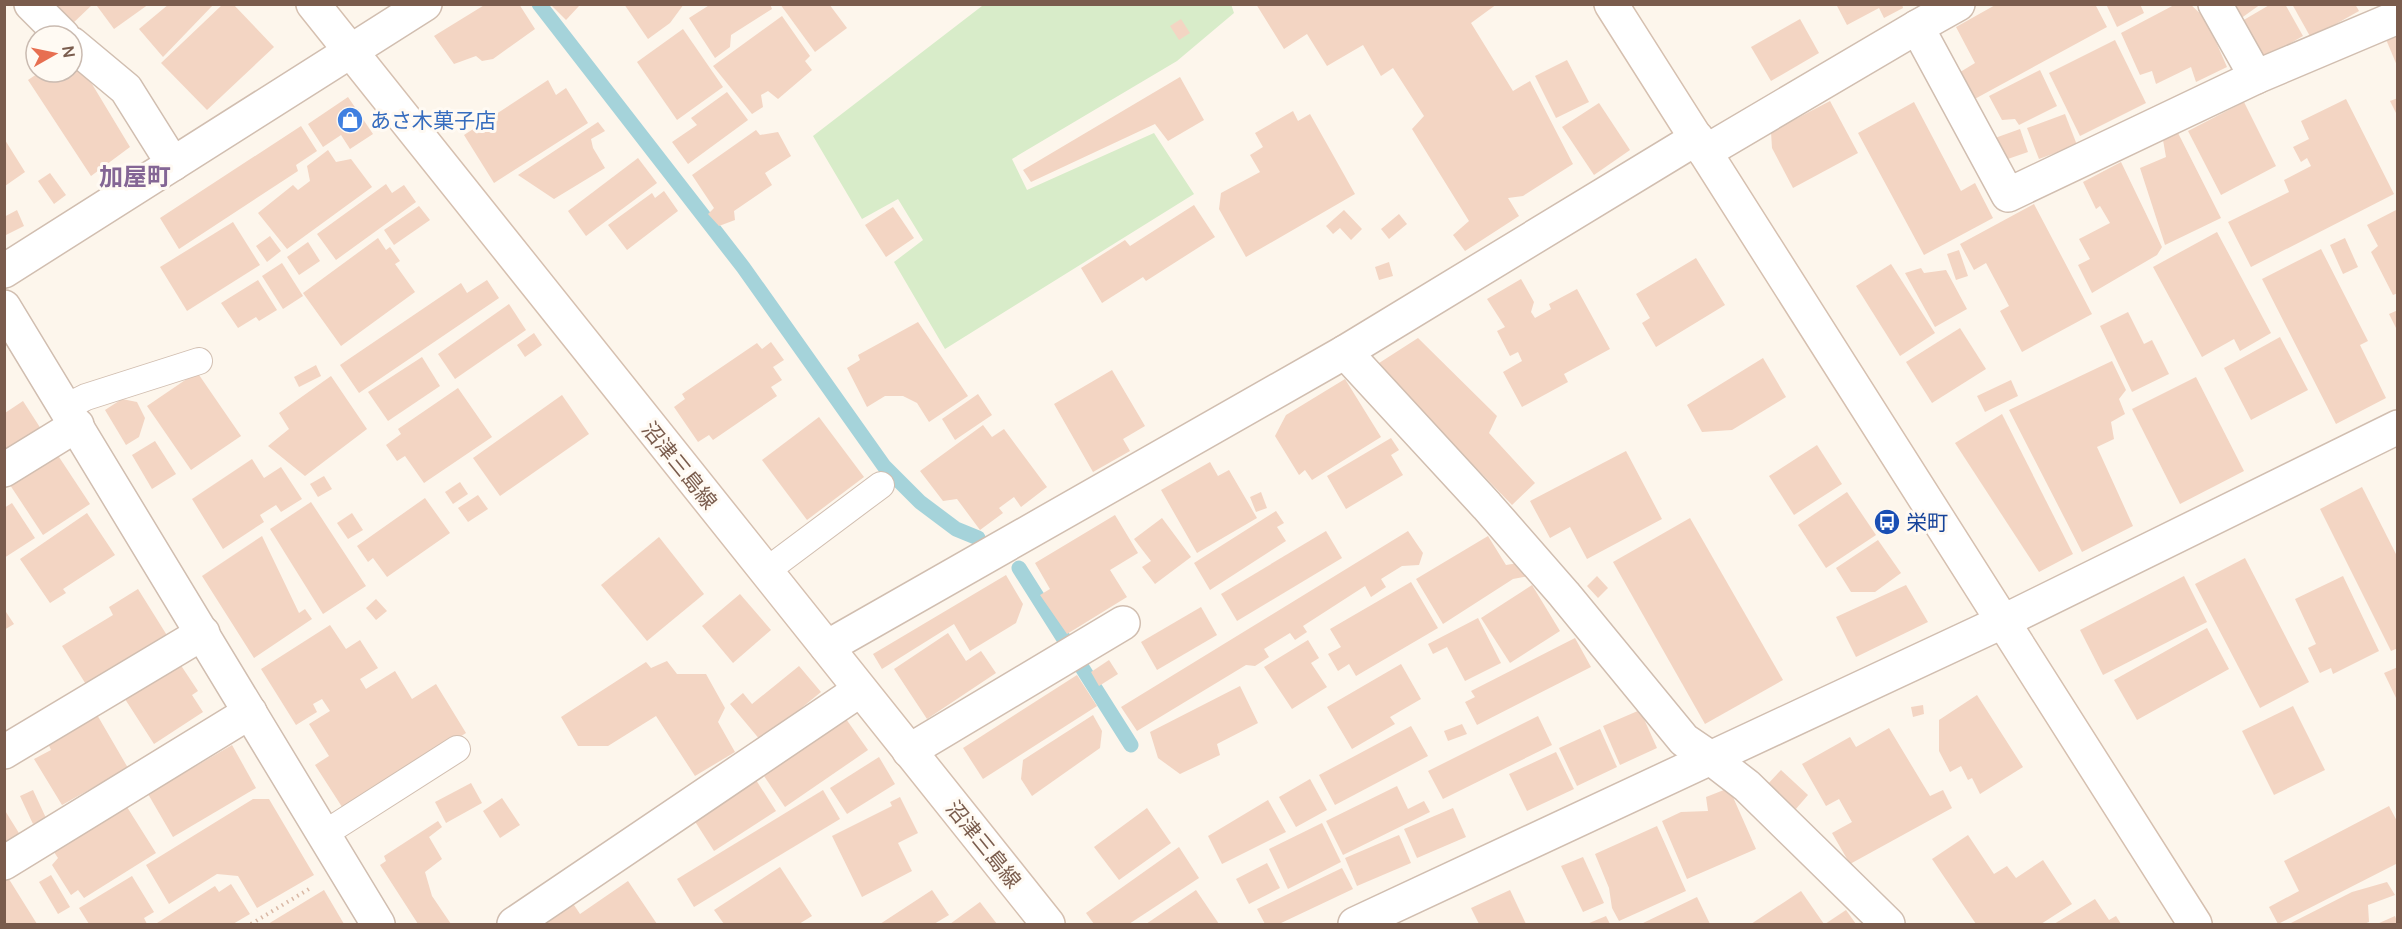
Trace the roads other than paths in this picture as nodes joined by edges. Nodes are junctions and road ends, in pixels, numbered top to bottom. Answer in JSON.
{"nodes":[{"id":1,"x":31,"y":4,"type":"edge"},
{"id":2,"x":313,"y":4,"type":"edge"},
{"id":3,"x":425,"y":4,"type":"edge"},
{"id":4,"x":1611,"y":4,"type":"edge"},
{"id":5,"x":1958,"y":4,"type":"edge"},
{"id":6,"x":2215,"y":4,"type":"edge"},
{"id":7,"x":2397,"y":17,"type":"edge"},
{"id":8,"x":51,"y":24,"type":"edge"},
{"id":9,"x":1917,"y":27,"type":"junction"},
{"id":10,"x":351,"y":52,"type":"junction"},
{"id":11,"x":84,"y":54,"type":"edge"},
{"id":12,"x":2256,"y":77,"type":"junction"},
{"id":13,"x":1701,"y":145,"type":"junction"},
{"id":14,"x":173,"y":164,"type":"junction"},
{"id":15,"x":4,"y":271,"type":"edge"},
{"id":16,"x":4,"y":307,"type":"edge"},
{"id":17,"x":1345,"y":352,"type":"junction"},
{"id":18,"x":200,"y":361,"type":"dead end"},
{"id":19,"x":71,"y":416,"type":"junction"},
{"id":20,"x":2397,"y":427,"type":"edge"},
{"id":21,"x":4,"y":470,"type":"edge"},
{"id":22,"x":881,"y":485,"type":"dead end"},
{"id":23,"x":766,"y":571,"type":"junction"},
{"id":24,"x":2004,"y":621,"type":"junction"},
{"id":25,"x":1123,"y":623,"type":"dead end"},
{"id":26,"x":203,"y":633,"type":"junction"},
{"id":27,"x":827,"y":647,"type":"junction"},
{"id":28,"x":860,"y":690,"type":"junction"},
{"id":29,"x":250,"y":712,"type":"junction"},
{"id":30,"x":457,"y":749,"type":"dead end"},
{"id":31,"x":909,"y":751,"type":"junction"},
{"id":32,"x":4,"y":752,"type":"edge"},
{"id":33,"x":1713,"y":759,"type":"junction"},
{"id":34,"x":324,"y":834,"type":"junction"},
{"id":35,"x":4,"y":863,"type":"edge"},
{"id":36,"x":378,"y":924,"type":"edge"},
{"id":37,"x":514,"y":924,"type":"edge"},
{"id":38,"x":1048,"y":924,"type":"edge"},
{"id":39,"x":1355,"y":924,"type":"edge"},
{"id":40,"x":1888,"y":924,"type":"edge"},
{"id":41,"x":2195,"y":924,"type":"edge"}],
"edges":[{"from":1,"to":8,"type":"street"},
{"from":2,"to":10,"type":"street","name":"沼津三島線"},
{"from":3,"to":10,"type":"street"},
{"from":4,"to":13,"type":"street"},
{"from":5,"to":9,"type":"street"},
{"from":6,"to":12,"type":"street"},
{"from":7,"to":12,"type":"street"},
{"from":9,"to":12,"type":"street"},
{"from":9,"to":13,"type":"street"},
{"from":10,"to":14,"type":"street"},
{"from":10,"to":23,"type":"street","name":"沼津三島線"},
{"from":11,"to":14,"type":"street"},
{"from":13,"to":17,"type":"street"},
{"from":13,"to":24,"type":"street"},
{"from":14,"to":15,"type":"street"},
{"from":16,"to":19,"type":"street"},
{"from":17,"to":27,"type":"street"},
{"from":17,"to":33,"type":"street"},
{"from":18,"to":19,"type":"lane"},
{"from":19,"to":21,"type":"street"},
{"from":19,"to":26,"type":"street"},
{"from":20,"to":24,"type":"street"},
{"from":22,"to":23,"type":"lane"},
{"from":23,"to":27,"type":"street","name":"沼津三島線"},
{"from":24,"to":33,"type":"street"},
{"from":24,"to":41,"type":"street"},
{"from":25,"to":31,"type":"street"},
{"from":26,"to":29,"type":"street"},
{"from":26,"to":32,"type":"street"},
{"from":27,"to":28,"type":"street","name":"沼津三島線"},
{"from":28,"to":31,"type":"street","name":"沼津三島線"},
{"from":28,"to":37,"type":"street"},
{"from":29,"to":34,"type":"street"},
{"from":29,"to":35,"type":"street"},
{"from":30,"to":34,"type":"lane"},
{"from":31,"to":38,"type":"street","name":"沼津三島線"},
{"from":33,"to":39,"type":"street"},
{"from":33,"to":40,"type":"street"},
{"from":34,"to":36,"type":"street"}]}
